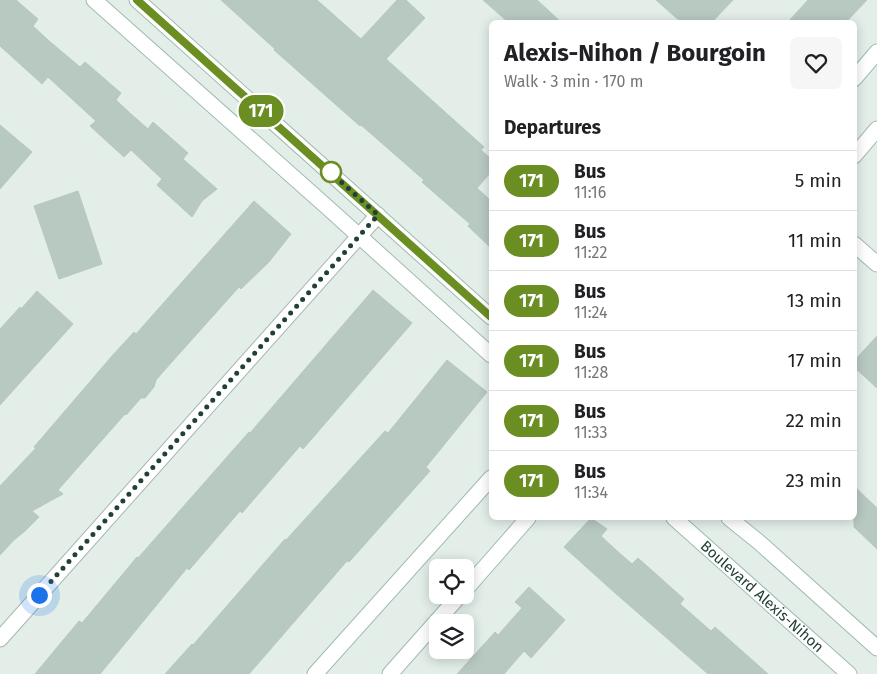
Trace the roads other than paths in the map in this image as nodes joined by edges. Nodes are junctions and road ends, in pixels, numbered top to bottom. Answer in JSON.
{"nodes":[{"id":1,"x":94,"y":0,"type":"edge"},
{"id":2,"x":137,"y":0,"type":"edge"},
{"id":3,"x":877,"y":52,"type":"edge"},
{"id":4,"x":857,"y":75,"type":"edge"},
{"id":5,"x":877,"y":129,"type":"edge"},
{"id":6,"x":857,"y":152,"type":"edge"},
{"id":7,"x":378,"y":215,"type":"junction"},
{"id":8,"x":359,"y":236,"type":"junction"},
{"id":9,"x":857,"y":247,"type":"edge"},
{"id":10,"x":877,"y":264,"type":"edge"},
{"id":11,"x":489,"y":315,"type":"edge"},
{"id":12,"x":489,"y":353,"type":"edge"},
{"id":13,"x":489,"y":480,"type":"edge"},
{"id":14,"x":526,"y":520,"type":"edge"},
{"id":15,"x":676,"y":520,"type":"edge"},
{"id":16,"x":731,"y":520,"type":"edge"},
{"id":17,"x":474,"y":580,"type":"edge"},
{"id":18,"x":452,"y":604,"type":"edge"},
{"id":19,"x":0,"y":639,"type":"edge"},
{"id":20,"x":877,"y":648,"type":"edge"},
{"id":21,"x":315,"y":674,"type":"edge"},
{"id":22,"x":390,"y":674,"type":"edge"},
{"id":23,"x":849,"y":674,"type":"edge"}],
"edges":[{"from":1,"to":8,"type":"street"},
{"from":2,"to":7,"type":"street"},
{"from":3,"to":4,"type":"street"},
{"from":5,"to":6,"type":"street"},
{"from":7,"to":8,"type":"street"},
{"from":7,"to":11,"type":"street"},
{"from":8,"to":12,"type":"street"},
{"from":8,"to":19,"type":"street"},
{"from":9,"to":10,"type":"street"},
{"from":13,"to":21,"type":"street"},
{"from":14,"to":17,"type":"street"},
{"from":15,"to":23,"type":"street","name":"Boulevard Alexis-Nihon"},
{"from":16,"to":20,"type":"street"},
{"from":18,"to":22,"type":"street"}]}
